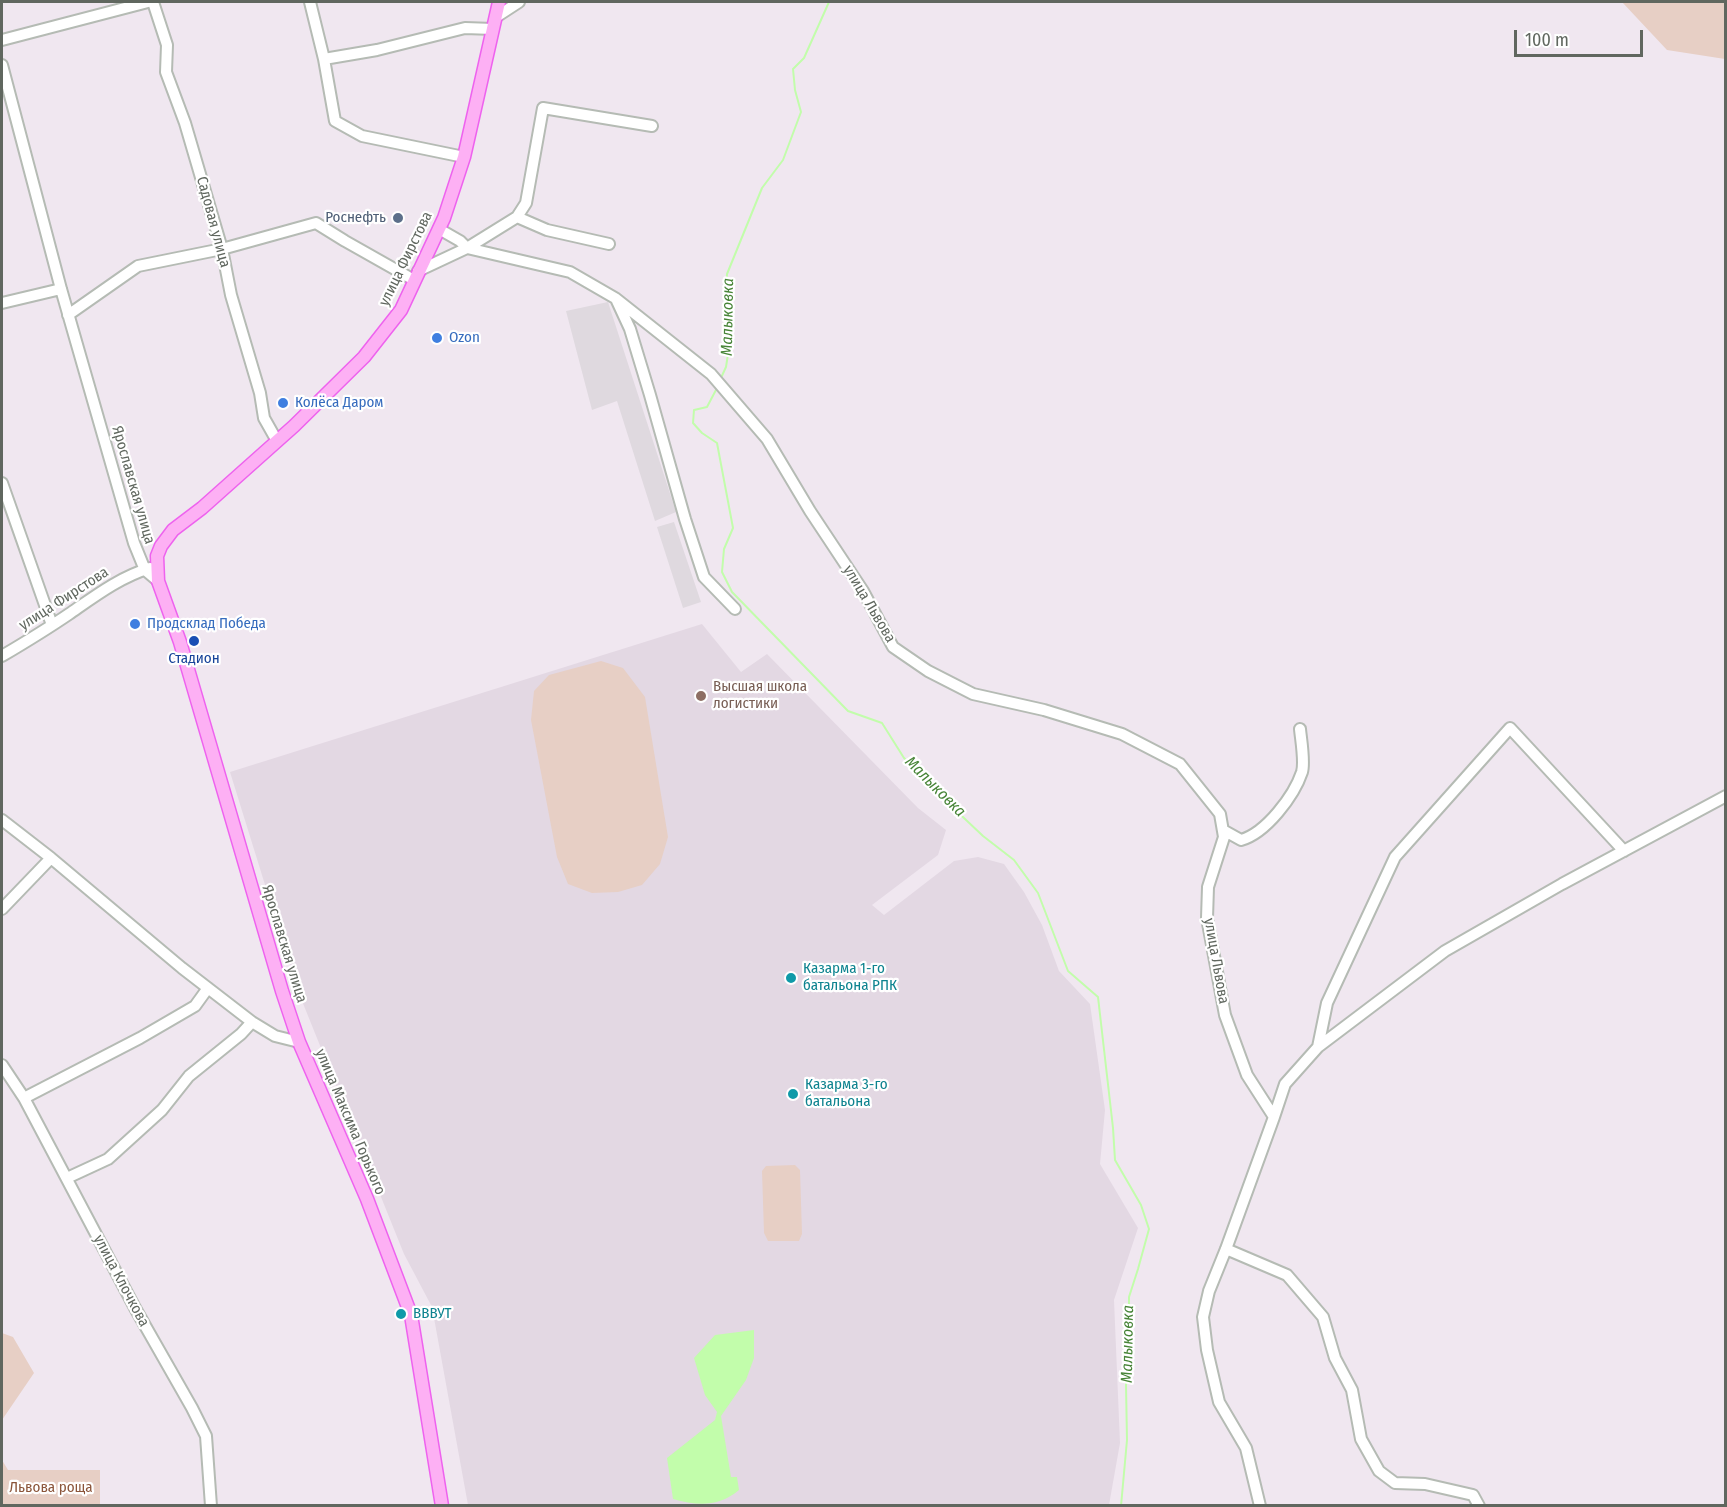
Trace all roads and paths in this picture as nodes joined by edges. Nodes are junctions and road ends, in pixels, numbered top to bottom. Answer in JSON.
{"nodes":[{"id":1,"x":148,"y":2,"type":"edge"},
{"id":2,"x":153,"y":2,"type":"edge"},
{"id":3,"x":310,"y":2,"type":"edge"},
{"id":4,"x":499,"y":2,"type":"edge"},
{"id":5,"x":519,"y":2,"type":"edge"},
{"id":6,"x":495,"y":23,"type":"junction"},
{"id":7,"x":2,"y":40,"type":"edge"},
{"id":8,"x":324,"y":59,"type":"junction"},
{"id":9,"x":2,"y":65,"type":"edge"},
{"id":10,"x":651,"y":126,"type":"dead end"},
{"id":11,"x":464,"y":157,"type":"junction"},
{"id":12,"x":517,"y":217,"type":"junction"},
{"id":13,"x":438,"y":230,"type":"junction"},
{"id":14,"x":609,"y":244,"type":"dead end"},
{"id":15,"x":467,"y":248,"type":"junction"},
{"id":16,"x":222,"y":249,"type":"junction"},
{"id":17,"x":416,"y":275,"type":"junction"},
{"id":18,"x":61,"y":289,"type":"junction"},
{"id":19,"x":615,"y":298,"type":"junction"},
{"id":20,"x":2,"y":303,"type":"edge"},
{"id":21,"x":68,"y":315,"type":"junction"},
{"id":22,"x":277,"y":441,"type":"junction"},
{"id":23,"x":2,"y":483,"type":"edge"},
{"id":24,"x":151,"y":567,"type":"junction"},
{"id":25,"x":158,"y":582,"type":"joint"},
{"id":26,"x":735,"y":609,"type":"dead end"},
{"id":27,"x":52,"y":625,"type":"junction"},
{"id":28,"x":2,"y":656,"type":"edge"},
{"id":29,"x":1300,"y":729,"type":"dead end"},
{"id":30,"x":1725,"y":796,"type":"edge"},
{"id":31,"x":2,"y":820,"type":"edge"},
{"id":32,"x":1223,"y":830,"type":"junction"},
{"id":33,"x":1624,"y":851,"type":"junction"},
{"id":34,"x":51,"y":858,"type":"junction"},
{"id":35,"x":2,"y":909,"type":"edge"},
{"id":36,"x":208,"y":988,"type":"junction"},
{"id":37,"x":252,"y":1022,"type":"junction"},
{"id":38,"x":299,"y":1042,"type":"junction"},
{"id":39,"x":1318,"y":1047,"type":"junction"},
{"id":40,"x":2,"y":1065,"type":"edge"},
{"id":41,"x":24,"y":1098,"type":"junction"},
{"id":42,"x":1274,"y":1117,"type":"junction"},
{"id":43,"x":67,"y":1178,"type":"junction"},
{"id":44,"x":1226,"y":1249,"type":"junction"},
{"id":45,"x":212,"y":1506,"type":"edge"},
{"id":46,"x":442,"y":1506,"type":"edge"},
{"id":47,"x":1260,"y":1506,"type":"edge"},
{"id":48,"x":1479,"y":1506,"type":"edge"}],
"edges":[{"from":1,"to":7,"type":"street"},
{"from":2,"to":16,"type":"street","name":"Садовая улица"},
{"from":3,"to":8,"type":"street"},
{"from":4,"to":6,"type":"main road","name":"улица Фирстова"},
{"from":5,"to":6,"type":"street"},
{"from":6,"to":8,"type":"street"},
{"from":6,"to":11,"type":"main road","name":"улица Фирстова"},
{"from":8,"to":11,"type":"street"},
{"from":9,"to":18,"type":"street","name":"Ярославская улица"},
{"from":10,"to":12,"type":"street"},
{"from":11,"to":13,"type":"main road","name":"улица Фирстова"},
{"from":12,"to":14,"type":"street"},
{"from":12,"to":15,"type":"street"},
{"from":13,"to":15,"type":"street","name":"улица Львова"},
{"from":13,"to":17,"type":"main road","name":"улица Фирстова"},
{"from":15,"to":17,"type":"street"},
{"from":15,"to":19,"type":"street","name":"улица Львова"},
{"from":16,"to":17,"type":"street"},
{"from":16,"to":21,"type":"street"},
{"from":16,"to":22,"type":"street","name":"Садовая улица"},
{"from":17,"to":22,"type":"main road","name":"улица Фирстова"},
{"from":18,"to":20,"type":"street"},
{"from":18,"to":21,"type":"street","name":"Ярославская улица"},
{"from":19,"to":26,"type":"street"},
{"from":19,"to":32,"type":"street","name":"улица Львова"},
{"from":21,"to":24,"type":"street","name":"Ярославская улица"},
{"from":22,"to":24,"type":"main road","name":"улица Фирстова"},
{"from":23,"to":27,"type":"street"},
{"from":24,"to":25,"type":"main road","name":"улица Фирстова"},
{"from":24,"to":27,"type":"street","name":"улица Фирстова"},
{"from":25,"to":38,"type":"main road","name":"Ярославская улица"},
{"from":27,"to":28,"type":"street","name":"улица Фирстова"},
{"from":29,"to":32,"type":"street"},
{"from":30,"to":33,"type":"street"},
{"from":31,"to":34,"type":"street","name":"улица Максима Горького"},
{"from":32,"to":42,"type":"street","name":"улица Львова"},
{"from":33,"to":39,"type":"street"},
{"from":33,"to":39,"type":"street"},
{"from":34,"to":35,"type":"street"},
{"from":34,"to":36,"type":"street","name":"улица Максима Горького"},
{"from":36,"to":37,"type":"street","name":"улица Максима Горького"},
{"from":36,"to":41,"type":"street"},
{"from":37,"to":38,"type":"street","name":"улица Максима Горького"},
{"from":37,"to":43,"type":"street"},
{"from":38,"to":46,"type":"main road","name":"улица Максима Горького"},
{"from":39,"to":42,"type":"street"},
{"from":40,"to":41,"type":"street","name":"улица Клочкова"},
{"from":41,"to":43,"type":"street","name":"улица Клочкова"},
{"from":42,"to":44,"type":"street"},
{"from":43,"to":45,"type":"street","name":"улица Клочкова"},
{"from":44,"to":47,"type":"street"},
{"from":44,"to":48,"type":"street"}]}
